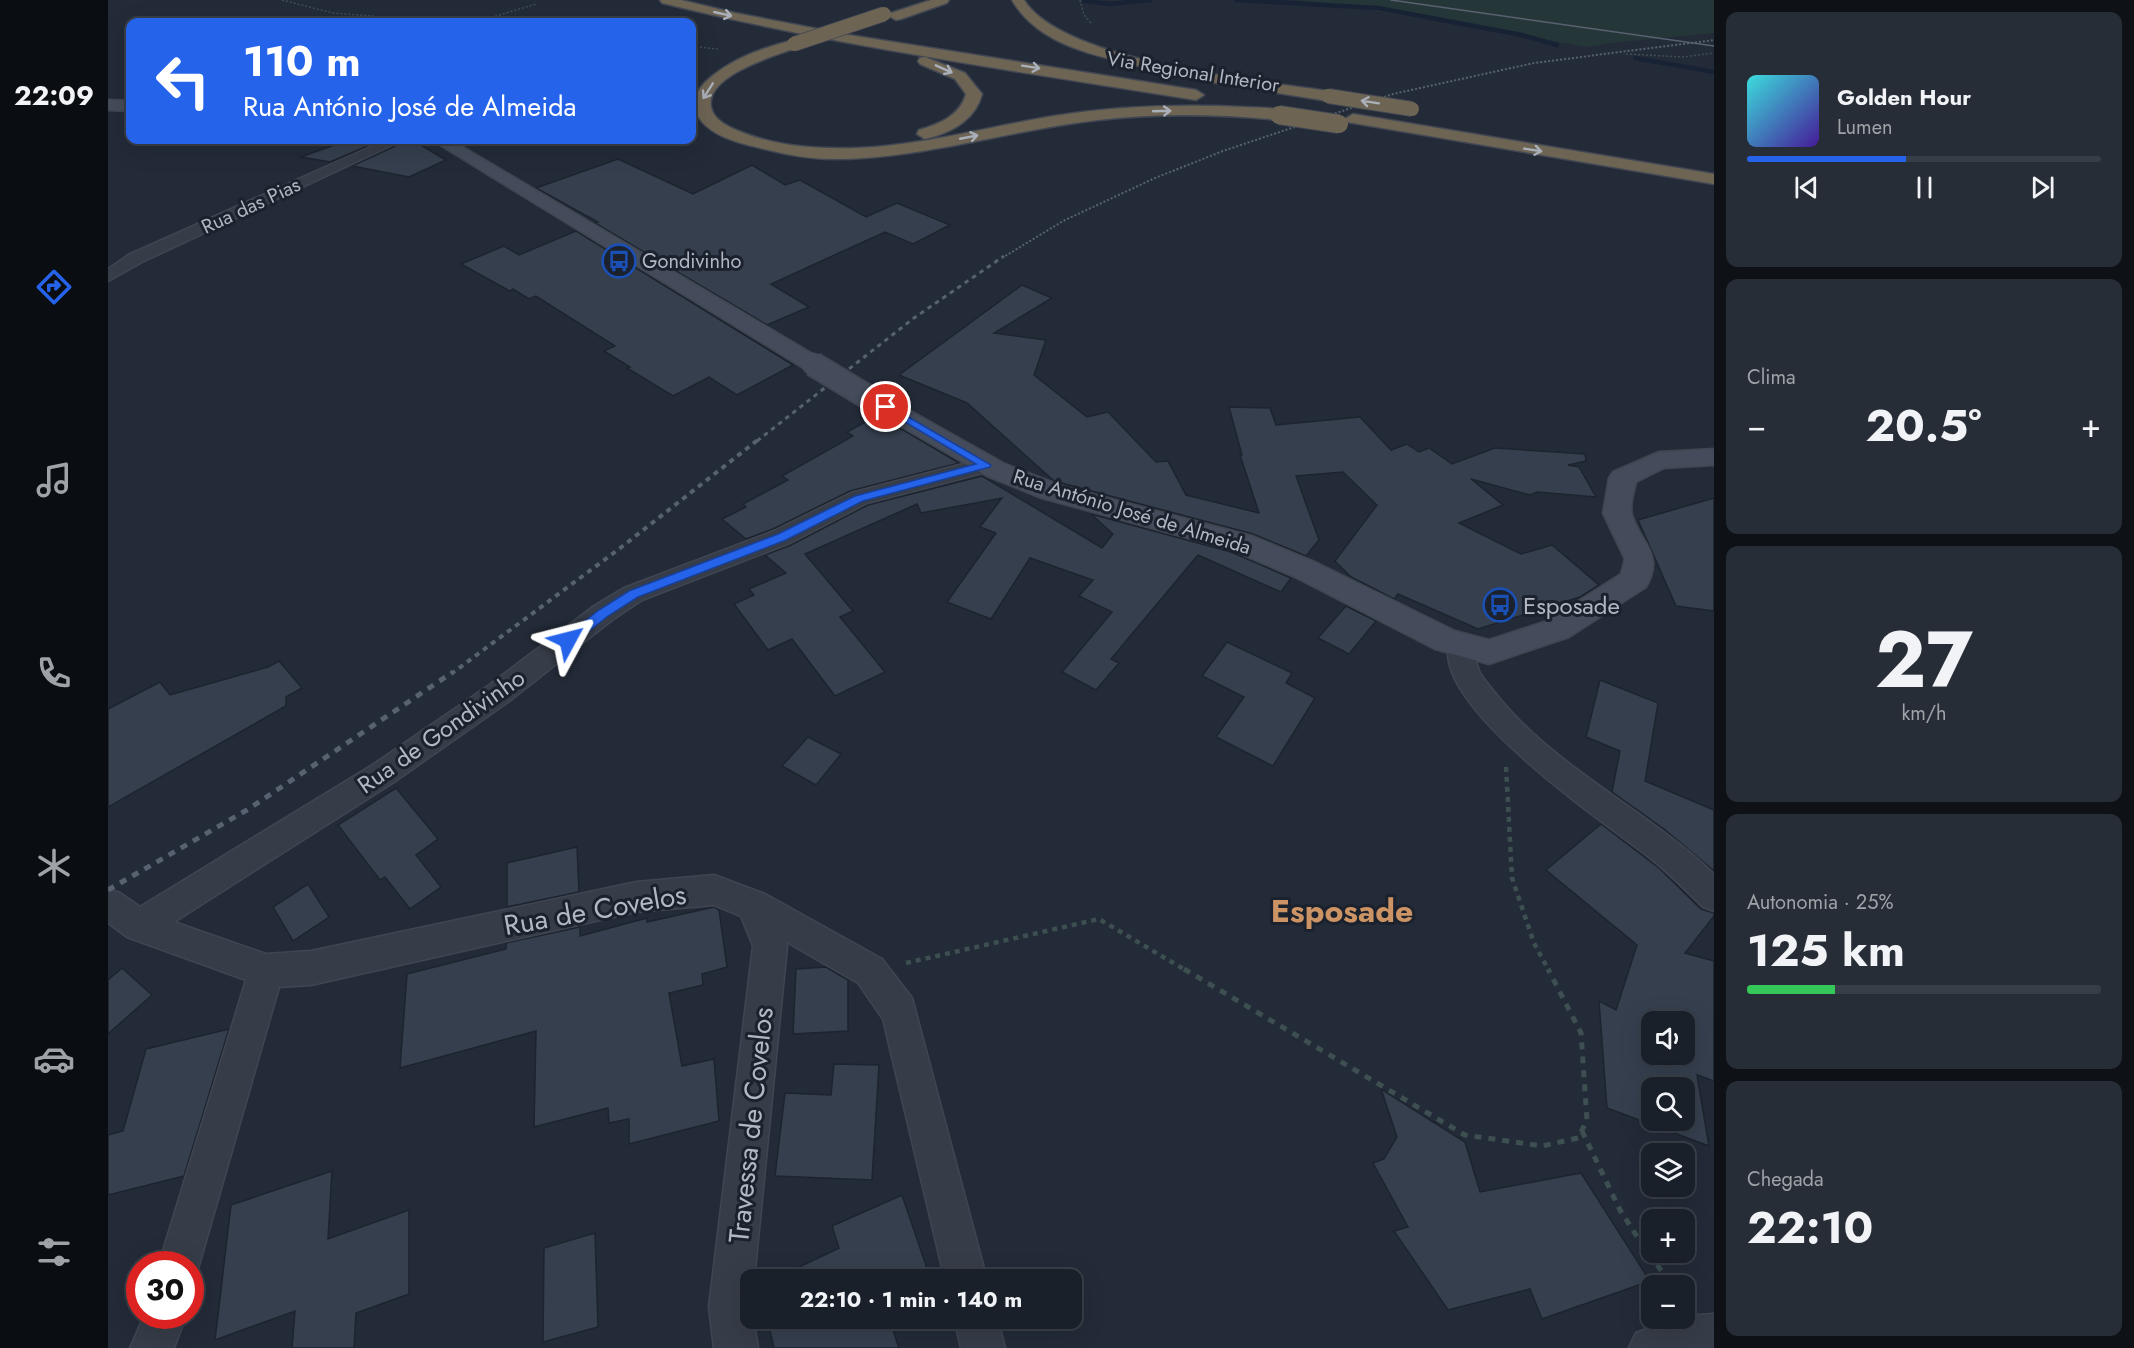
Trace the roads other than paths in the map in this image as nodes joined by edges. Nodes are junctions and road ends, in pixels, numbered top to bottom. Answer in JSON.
{"nodes":[{"id":1,"x":666,"y":0,"type":"edge"},
{"id":2,"x":925,"y":0,"type":"edge"},
{"id":3,"x":943,"y":0,"type":"edge"},
{"id":4,"x":1018,"y":0,"type":"edge"},
{"id":5,"x":890,"y":15,"type":"junction"},
{"id":6,"x":828,"y":18,"type":"dead end"},
{"id":7,"x":901,"y":31,"type":"dead end"},
{"id":8,"x":849,"y":39,"type":"junction"},
{"id":9,"x":800,"y":45,"type":"junction"},
{"id":10,"x":1073,"y":58,"type":"dead end"},
{"id":11,"x":1216,"y":79,"type":"junction"},
{"id":12,"x":722,"y":98,"type":"dead end"},
{"id":13,"x":108,"y":105,"type":"edge"},
{"id":14,"x":126,"y":106,"type":"edge"},
{"id":15,"x":1418,"y":110,"type":"dead end"},
{"id":16,"x":727,"y":116,"type":"dead end"},
{"id":17,"x":1346,"y":121,"type":"junction"},
{"id":18,"x":387,"y":144,"type":"edge"},
{"id":19,"x":447,"y":144,"type":"edge"},
{"id":20,"x":1714,"y":179,"type":"edge"},
{"id":21,"x":108,"y":276,"type":"edge"},
{"id":22,"x":1714,"y":457,"type":"edge"},
{"id":23,"x":986,"y":465,"type":"junction"},
{"id":24,"x":1461,"y":645,"type":"junction"},
{"id":25,"x":1708,"y":882,"type":"edge"},
{"id":26,"x":108,"y":904,"type":"edge"},
{"id":27,"x":753,"y":905,"type":"junction"},
{"id":28,"x":139,"y":926,"type":"junction"},
{"id":29,"x":266,"y":971,"type":"junction"},
{"id":30,"x":184,"y":1251,"type":"edge"},
{"id":31,"x":963,"y":1269,"type":"edge"},
{"id":32,"x":160,"y":1329,"type":"edge"},
{"id":33,"x":978,"y":1329,"type":"edge"},
{"id":34,"x":1714,"y":1336,"type":"edge"},
{"id":35,"x":152,"y":1348,"type":"edge"},
{"id":36,"x":736,"y":1348,"type":"edge"},
{"id":37,"x":983,"y":1348,"type":"edge"},
{"id":38,"x":1651,"y":1348,"type":"edge"}],
"edges":[{"from":1,"to":8,"type":"highway","name":"Via Regional Interior","one_way":true},
{"from":2,"to":5,"type":"highway"},
{"from":3,"to":5,"type":"highway"},
{"from":4,"to":11,"type":"highway"},
{"from":5,"to":9,"type":"highway"},
{"from":6,"to":7,"type":"highway"},
{"from":8,"to":16,"type":"highway","one_way":true},
{"from":8,"to":17,"type":"highway","name":"Via Regional Interior","one_way":true},
{"from":9,"to":12,"type":"highway"},
{"from":9,"to":17,"type":"highway","one_way":true,"bridge":true},
{"from":10,"to":11,"type":"highway","name":"Via Regional Interior"},
{"from":15,"to":11,"type":"highway","name":"Via Regional Interior","one_way":true,"bridge":true},
{"from":13,"to":14,"type":"main road"},
{"from":17,"to":20,"type":"highway","one_way":true},
{"from":18,"to":21,"type":"street","name":"Rua das Pias"},
{"from":19,"to":23,"type":"main road","name":"Rua António José de Almeida","bridge":true},
{"from":22,"to":24,"type":"main road","name":"Rua António José de Almeida"},
{"from":23,"to":24,"type":"main road","name":"Rua António José de Almeida"},
{"from":23,"to":28,"type":"street","name":"Rua de Gondivinho"},
{"from":24,"to":25,"type":"street"},
{"from":26,"to":28,"type":"street"},
{"from":27,"to":29,"type":"street","name":"Rua de Covelos"},
{"from":27,"to":31,"type":"street","name":"Rua de Covelos"},
{"from":27,"to":36,"type":"street","name":"Travessa de Covelos"},
{"from":28,"to":29,"type":"street"},
{"from":29,"to":30,"type":"street"},
{"from":32,"to":35,"type":"street"},
{"from":33,"to":37,"type":"street"},
{"from":34,"to":38,"type":"street"}]}
